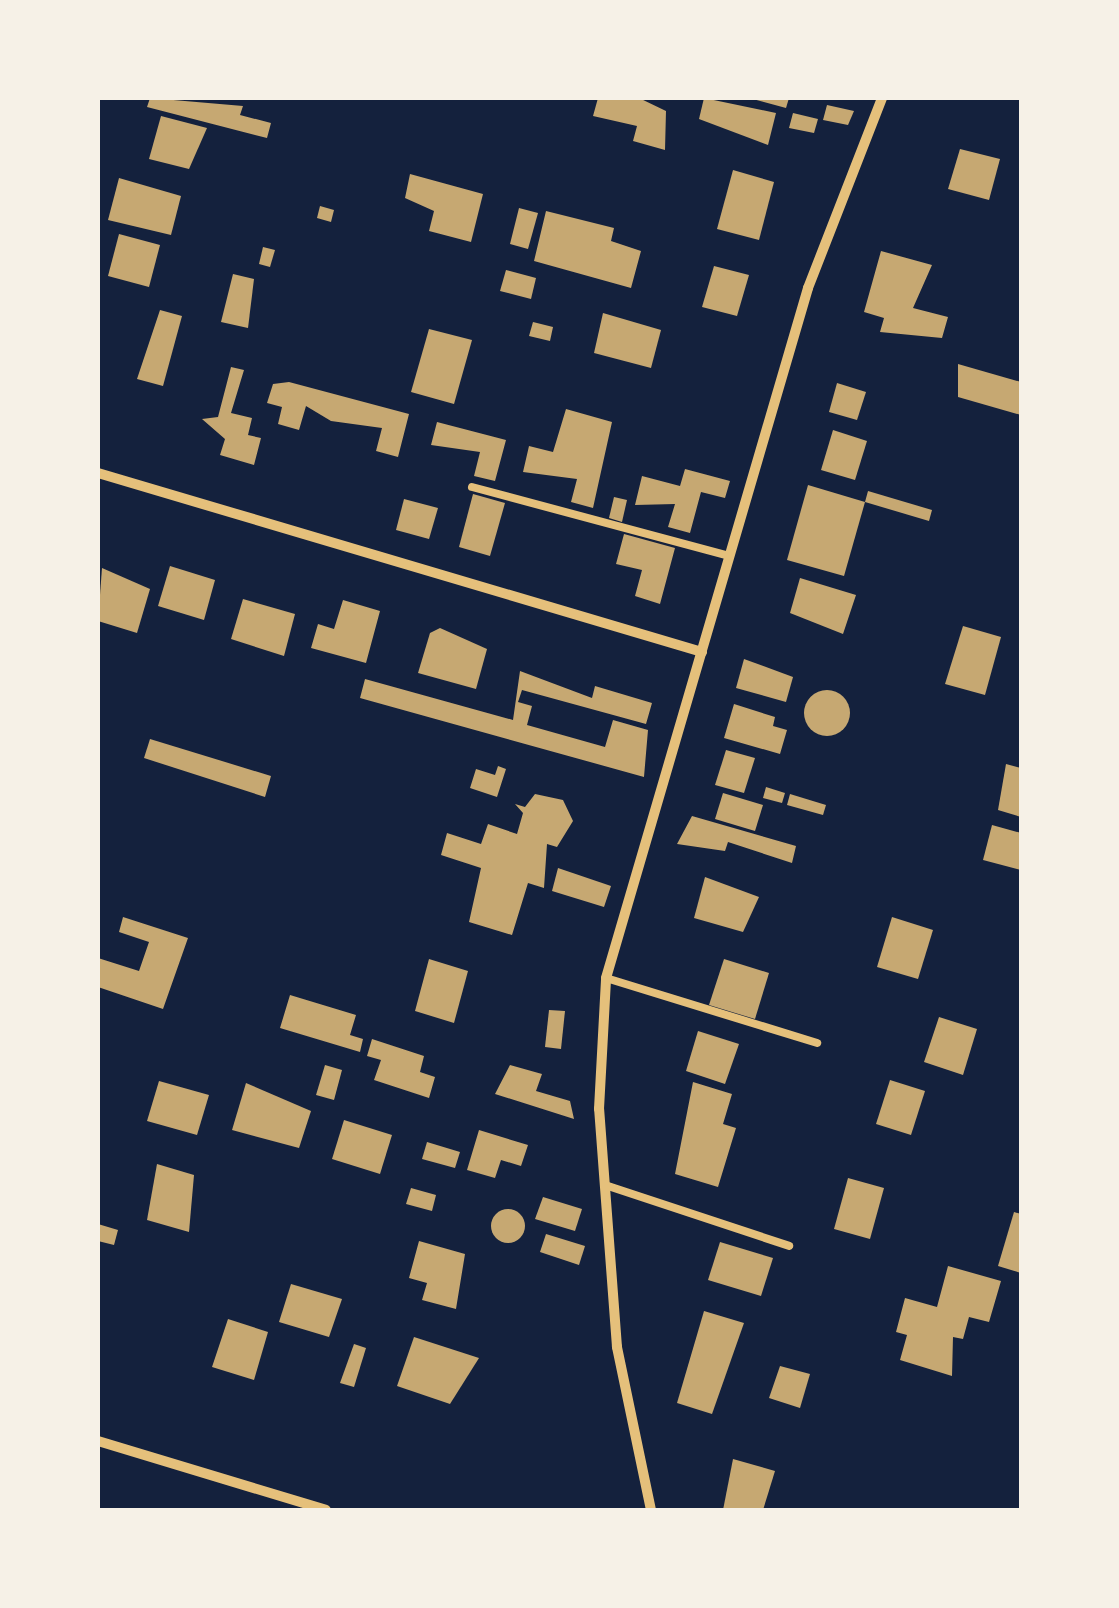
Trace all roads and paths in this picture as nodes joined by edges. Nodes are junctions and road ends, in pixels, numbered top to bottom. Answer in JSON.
{"nodes":[{"id":1,"x":882,"y":98,"type":"edge"},
{"id":2,"x":98,"y":473,"type":"edge"},
{"id":3,"x":472,"y":487,"type":"dead end"},
{"id":4,"x":730,"y":556,"type":"junction"},
{"id":5,"x":702,"y":652,"type":"junction"},
{"id":6,"x":606,"y":978,"type":"junction"},
{"id":7,"x":817,"y":1043,"type":"dead end"},
{"id":8,"x":605,"y":1185,"type":"junction"},
{"id":9,"x":789,"y":1246,"type":"dead end"},
{"id":10,"x":98,"y":1442,"type":"edge"},
{"id":11,"x":326,"y":1510,"type":"edge"},
{"id":12,"x":651,"y":1510,"type":"edge"}],
"edges":[{"from":1,"to":4,"type":"street"},
{"from":2,"to":5,"type":"street"},
{"from":3,"to":4,"type":"lane"},
{"from":4,"to":5,"type":"street"},
{"from":5,"to":6,"type":"street"},
{"from":6,"to":7,"type":"lane"},
{"from":6,"to":8,"type":"street"},
{"from":8,"to":9,"type":"lane"},
{"from":8,"to":12,"type":"street"},
{"from":10,"to":11,"type":"street"}]}
